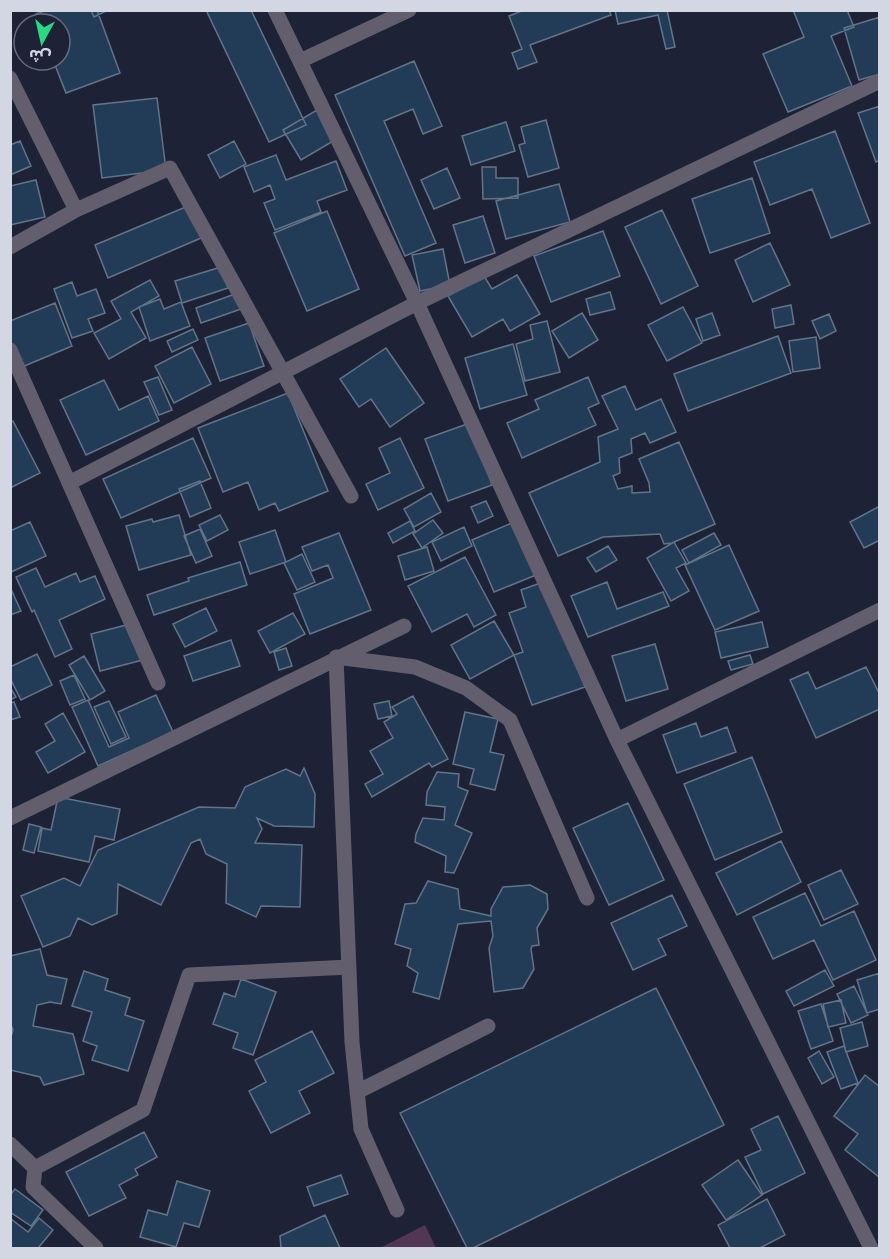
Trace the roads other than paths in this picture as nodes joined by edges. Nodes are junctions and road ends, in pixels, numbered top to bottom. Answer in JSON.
{"nodes":[{"id":1,"x":275,"y":10,"type":"edge"},
{"id":2,"x":409,"y":10,"type":"edge"},
{"id":3,"x":300,"y":61,"type":"junction"},
{"id":4,"x":10,"y":78,"type":"edge"},
{"id":5,"x":879,"y":81,"type":"edge"},
{"id":6,"x":76,"y":210,"type":"junction"},
{"id":7,"x":10,"y":247,"type":"edge"},
{"id":8,"x":417,"y":303,"type":"junction"},
{"id":9,"x":10,"y":350,"type":"edge"},
{"id":10,"x":283,"y":373,"type":"junction"},
{"id":11,"x":69,"y":483,"type":"junction"},
{"id":12,"x":351,"y":496,"type":"dead end"},
{"id":13,"x":879,"y":610,"type":"edge"},
{"id":14,"x":404,"y":626,"type":"dead end"},
{"id":15,"x":336,"y":657,"type":"junction"},
{"id":16,"x":158,"y":682,"type":"dead end"},
{"id":17,"x":617,"y":740,"type":"junction"},
{"id":18,"x":10,"y":818,"type":"edge"},
{"id":19,"x":587,"y":898,"type":"dead end"},
{"id":20,"x":349,"y":967,"type":"junction"},
{"id":21,"x":488,"y":1026,"type":"dead end"},
{"id":22,"x":357,"y":1092,"type":"junction"},
{"id":23,"x":10,"y":1144,"type":"edge"},
{"id":24,"x":35,"y":1168,"type":"junction"},
{"id":25,"x":397,"y":1210,"type":"dead end"},
{"id":26,"x":96,"y":1248,"type":"edge"},
{"id":27,"x":871,"y":1248,"type":"edge"}],
"edges":[{"from":1,"to":3,"type":"street"},
{"from":2,"to":3,"type":"street"},
{"from":3,"to":8,"type":"street"},
{"from":4,"to":6,"type":"street"},
{"from":5,"to":8,"type":"street"},
{"from":6,"to":7,"type":"street"},
{"from":6,"to":10,"type":"street"},
{"from":8,"to":10,"type":"street"},
{"from":8,"to":17,"type":"street"},
{"from":9,"to":11,"type":"street"},
{"from":10,"to":11,"type":"street"},
{"from":10,"to":12,"type":"street"},
{"from":11,"to":16,"type":"street"},
{"from":13,"to":17,"type":"street"},
{"from":14,"to":15,"type":"street"},
{"from":15,"to":18,"type":"street"},
{"from":15,"to":19,"type":"street"},
{"from":15,"to":20,"type":"street"},
{"from":17,"to":27,"type":"street"},
{"from":20,"to":22,"type":"street"},
{"from":20,"to":24,"type":"street"},
{"from":21,"to":22,"type":"street"},
{"from":22,"to":25,"type":"street"},
{"from":23,"to":24,"type":"street"},
{"from":24,"to":26,"type":"street"}]}
